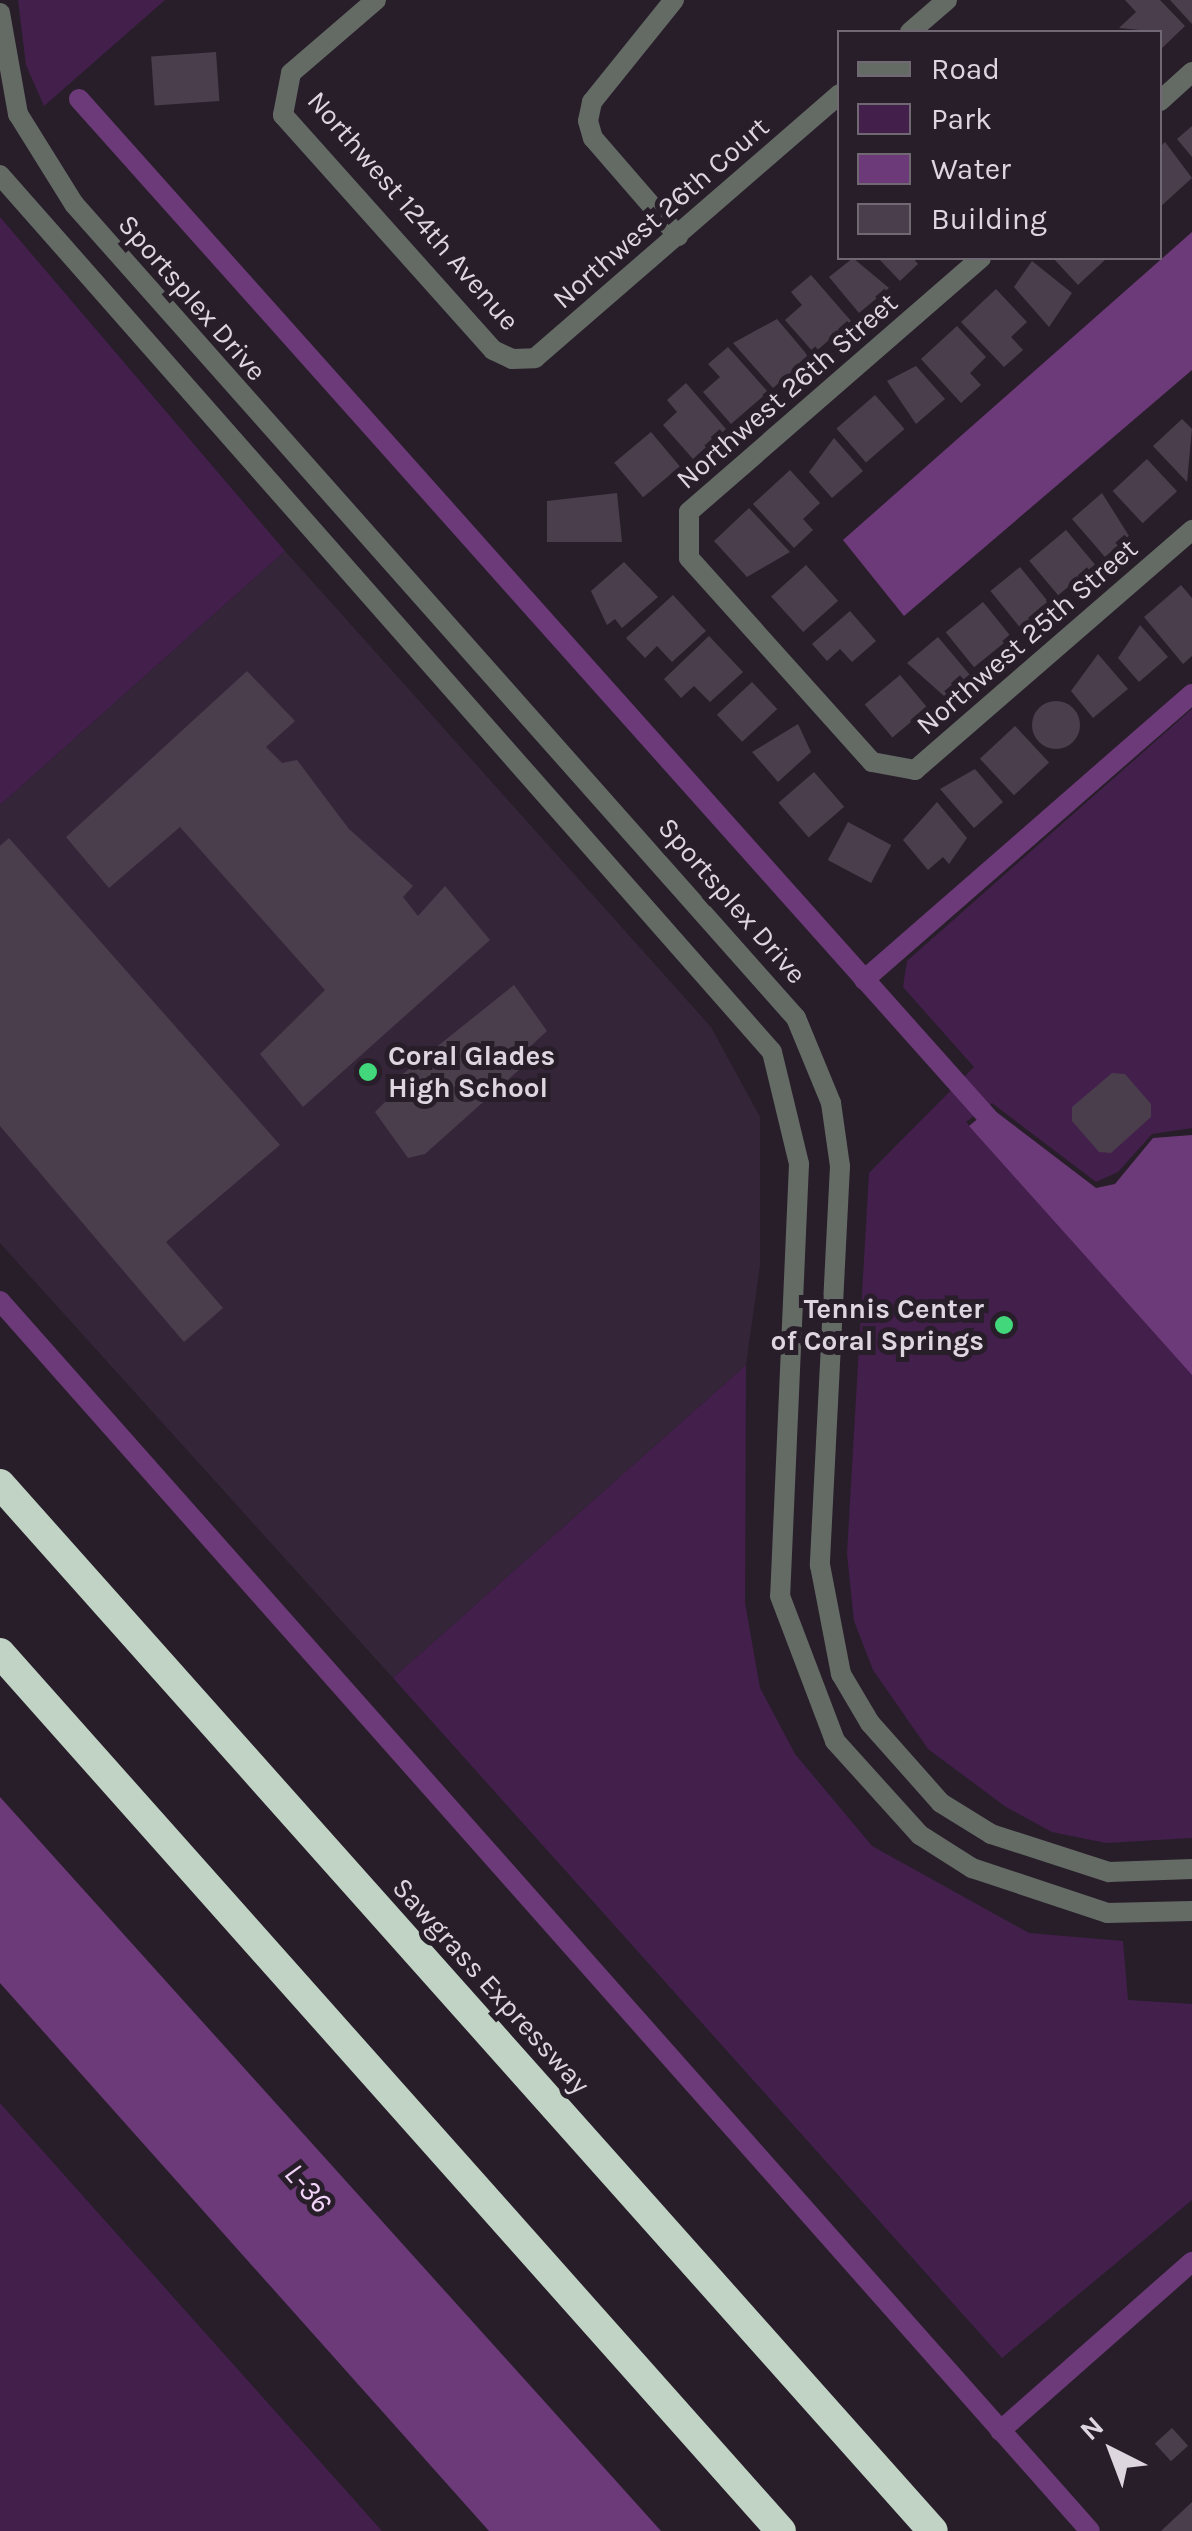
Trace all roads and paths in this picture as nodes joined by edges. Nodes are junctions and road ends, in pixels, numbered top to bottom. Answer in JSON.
{"nodes":[{"id":1,"x":376,"y":0,"type":"edge"},
{"id":2,"x":674,"y":0,"type":"edge"},
{"id":3,"x":947,"y":0,"type":"edge"},
{"id":4,"x":0,"y":13,"type":"edge"},
{"id":5,"x":912,"y":30,"type":"edge"},
{"id":6,"x":1192,"y":72,"type":"edge"},
{"id":7,"x":837,"y":97,"type":"edge"},
{"id":8,"x":1162,"y":99,"type":"edge"},
{"id":9,"x":0,"y":176,"type":"edge"},
{"id":10,"x":678,"y":236,"type":"junction"},
{"id":11,"x":979,"y":260,"type":"edge"},
{"id":12,"x":512,"y":359,"type":"joint"},
{"id":13,"x":1192,"y":530,"type":"edge"},
{"id":14,"x":891,"y":770,"type":"joint"},
{"id":15,"x":0,"y":1484,"type":"edge"},
{"id":16,"x":0,"y":1653,"type":"edge"},
{"id":17,"x":1192,"y":1870,"type":"edge"},
{"id":18,"x":1192,"y":1911,"type":"edge"},
{"id":19,"x":782,"y":2531,"type":"edge"},
{"id":20,"x":932,"y":2531,"type":"edge"}],
"edges":[{"from":1,"to":12,"type":"street","name":"Northwest 124th Avenue"},
{"from":2,"to":10,"type":"street"},
{"from":3,"to":5,"type":"street"},
{"from":4,"to":17,"type":"street","name":"Sportsplex Drive"},
{"from":6,"to":8,"type":"street"},
{"from":7,"to":10,"type":"street","name":"Northwest 26th Court"},
{"from":9,"to":18,"type":"street"},
{"from":10,"to":12,"type":"street","name":"Northwest 26th Court"},
{"from":11,"to":14,"type":"street","name":"Northwest 26th Street"},
{"from":13,"to":14,"type":"street","name":"Northwest 25th Street"},
{"from":15,"to":20,"type":"highway","name":"Sawgrass Expressway"},
{"from":16,"to":19,"type":"highway"}]}
